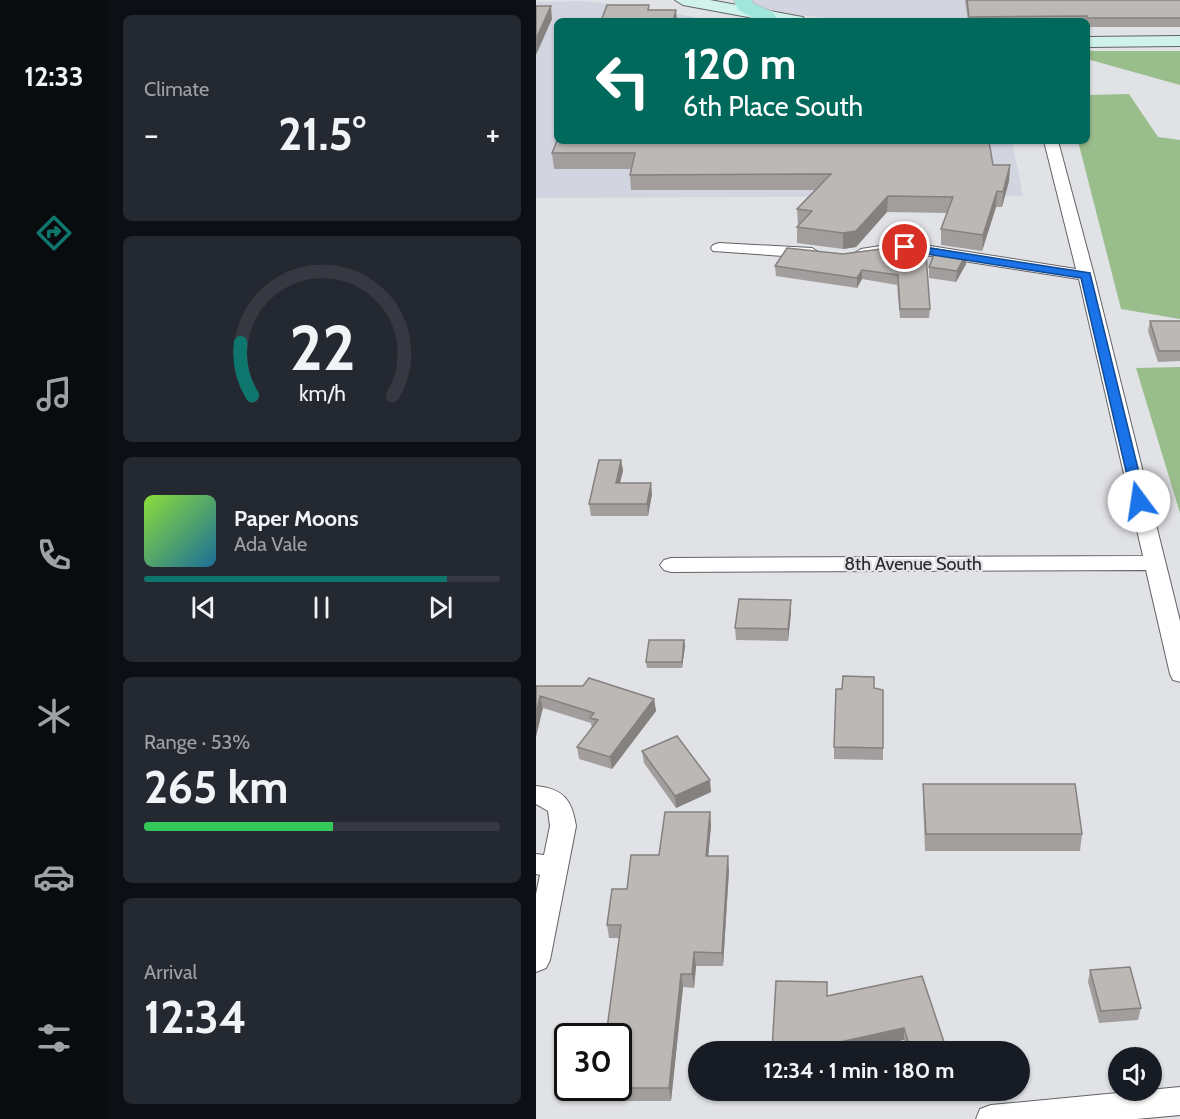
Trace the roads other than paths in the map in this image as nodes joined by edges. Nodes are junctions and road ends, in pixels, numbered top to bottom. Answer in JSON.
{"nodes":[{"id":1,"x":683,"y":0,"type":"edge"},
{"id":2,"x":743,"y":0,"type":"edge"},
{"id":3,"x":767,"y":17,"type":"junction"},
{"id":4,"x":774,"y":18,"type":"edge"},
{"id":5,"x":1181,"y":41,"type":"edge"},
{"id":6,"x":1090,"y":42,"type":"edge"},
{"id":7,"x":1052,"y":144,"type":"edge"},
{"id":8,"x":719,"y":248,"type":"dead end"},
{"id":9,"x":1086,"y":275,"type":"junction"},
{"id":10,"x":1154,"y":563,"type":"junction"},
{"id":11,"x":671,"y":565,"type":"dead end"},
{"id":12,"x":1181,"y":674,"type":"edge"},
{"id":13,"x":536,"y":795,"type":"edge"},
{"id":14,"x":545,"y":866,"type":"edge"},
{"id":15,"x":536,"y":960,"type":"edge"},
{"id":16,"x":1181,"y":1101,"type":"edge"},
{"id":17,"x":991,"y":1119,"type":"edge"}],
"edges":[{"from":1,"to":3,"type":"main road"},
{"from":2,"to":3,"type":"main road"},
{"from":3,"to":4,"type":"main road"},
{"from":5,"to":6,"type":"main road"},
{"from":7,"to":9,"type":"street"},
{"from":8,"to":9,"type":"street"},
{"from":9,"to":10,"type":"street"},
{"from":10,"to":11,"type":"street","name":"8th Avenue South"},
{"from":10,"to":12,"type":"street"},
{"from":13,"to":14,"type":"street"},
{"from":14,"to":15,"type":"street"},
{"from":16,"to":17,"type":"street"}]}
